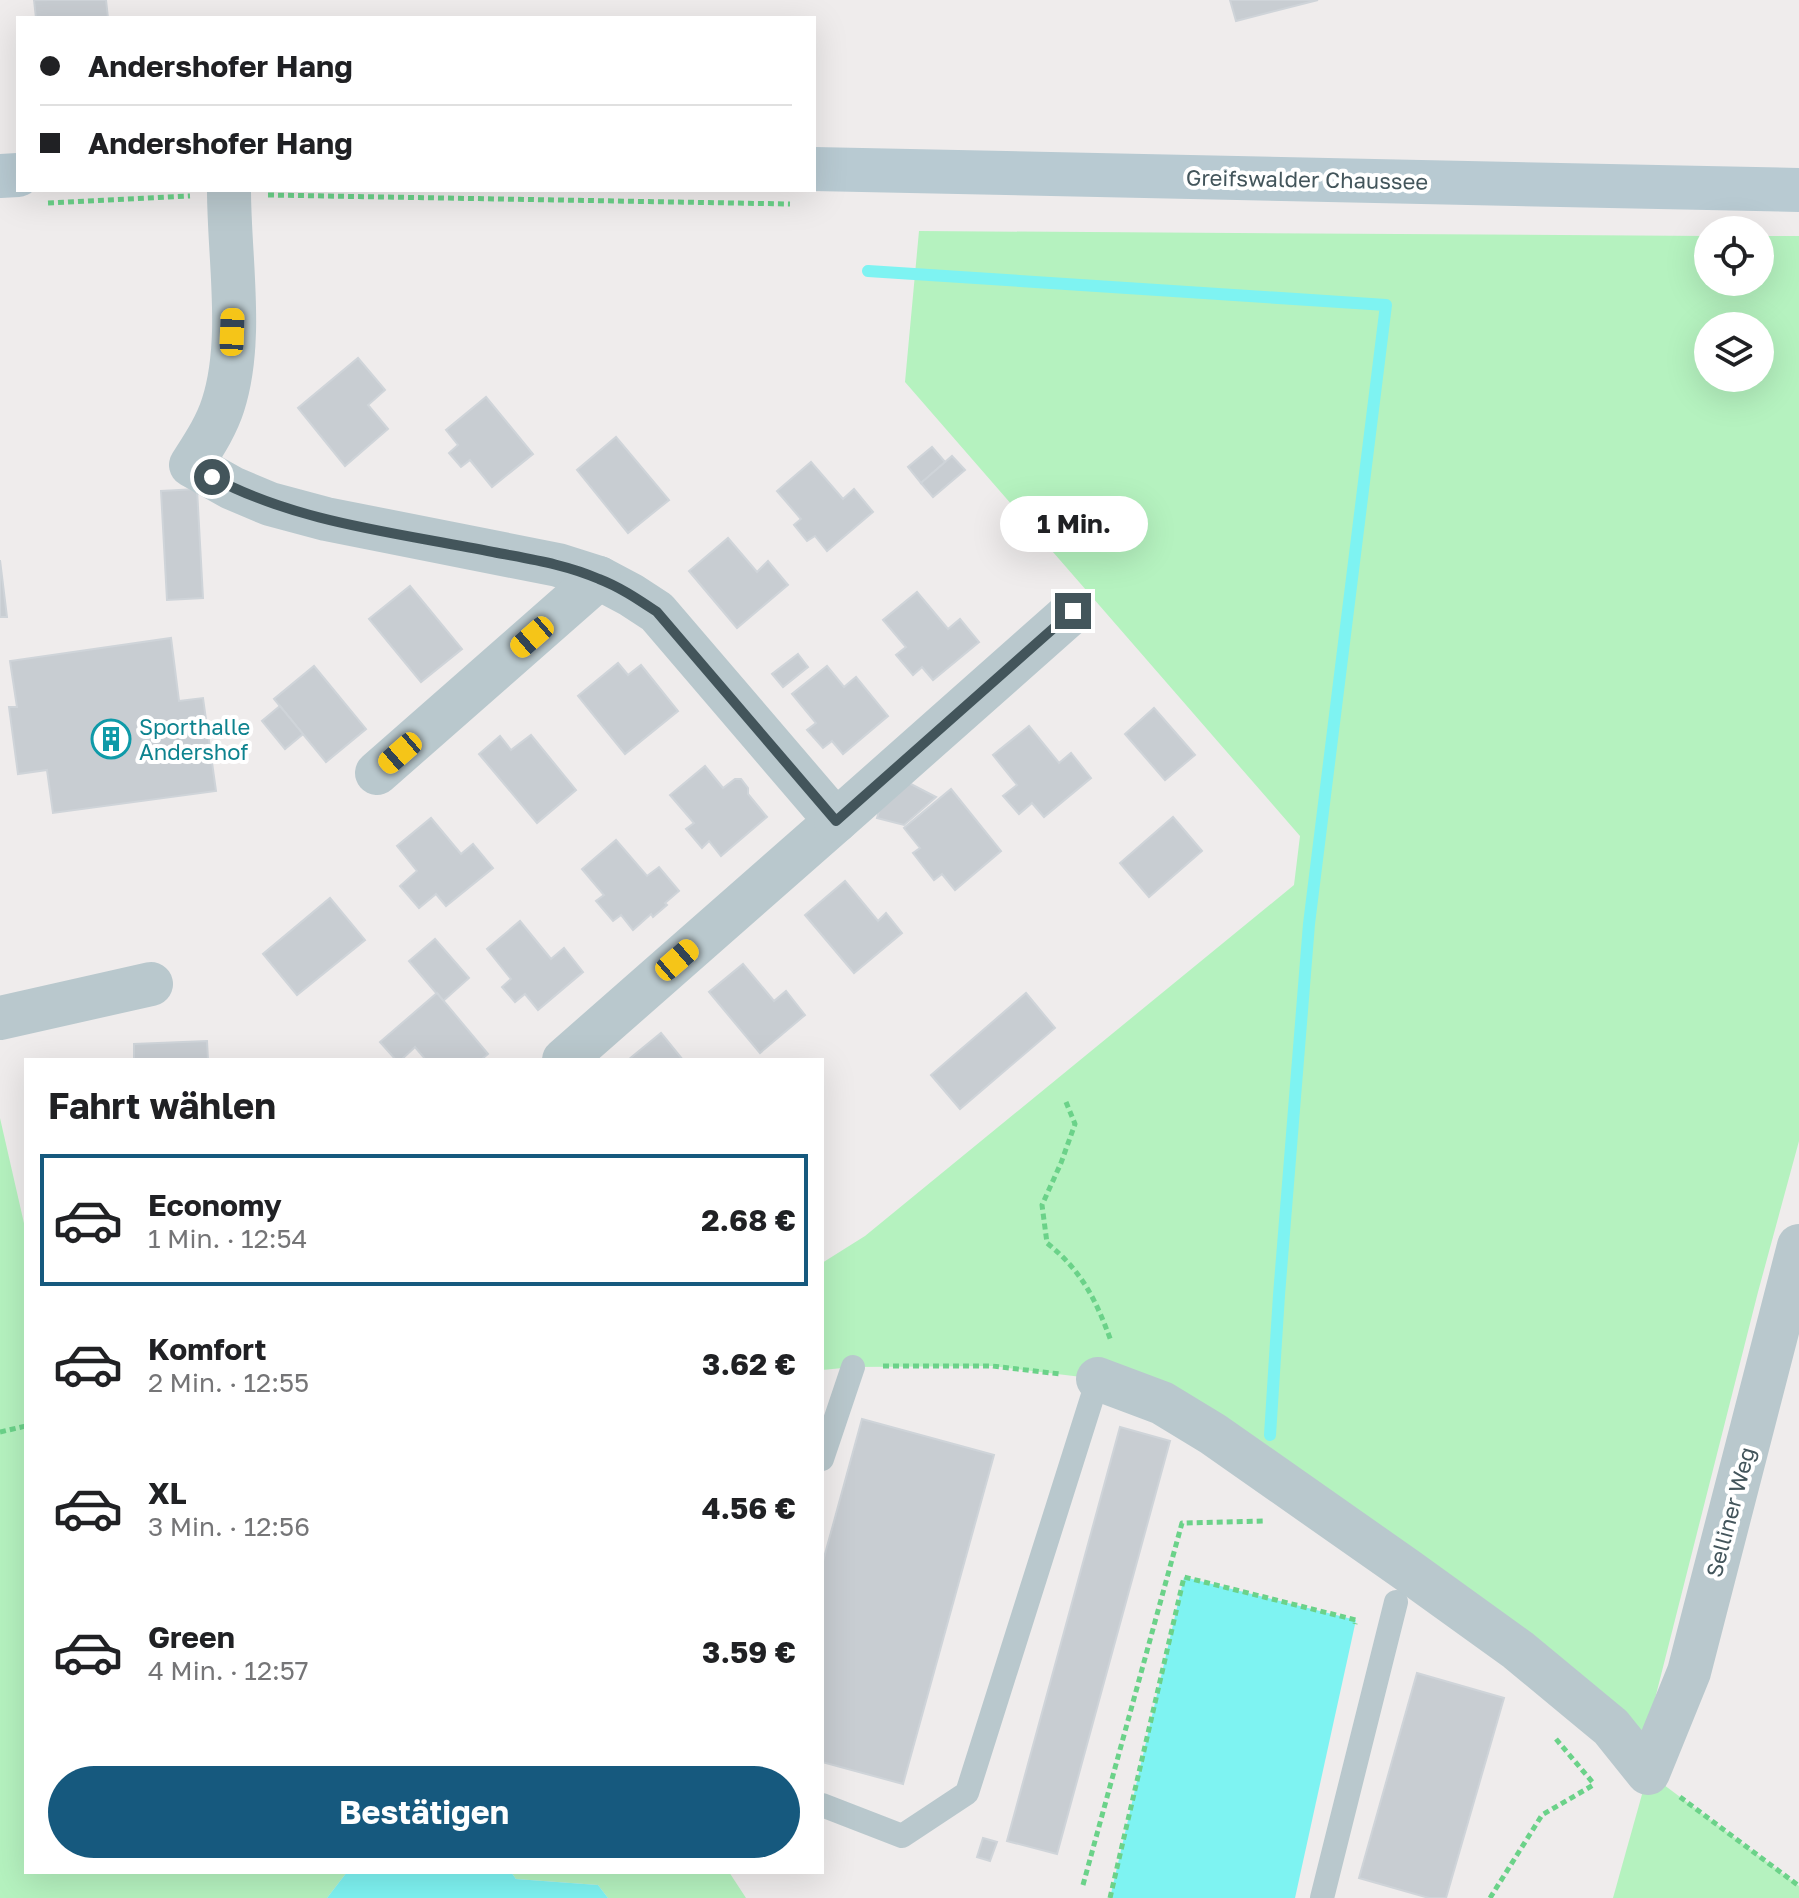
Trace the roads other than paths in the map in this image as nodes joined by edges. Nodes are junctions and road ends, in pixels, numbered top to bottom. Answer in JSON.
{"nodes":[{"id":1,"x":816,"y":169,"type":"edge"},
{"id":2,"x":1799,"y":190,"type":"edge"},
{"id":3,"x":229,"y":192,"type":"edge"},
{"id":4,"x":599,"y":578,"type":"junction"},
{"id":5,"x":1073,"y":611,"type":"dead end"},
{"id":6,"x":377,"y":773,"type":"dead end"},
{"id":7,"x":836,"y":821,"type":"junction"},
{"id":8,"x":151,"y":984,"type":"dead end"},
{"id":9,"x":0,"y":1018,"type":"edge"},
{"id":10,"x":566,"y":1058,"type":"edge"},
{"id":11,"x":1799,"y":1246,"type":"edge"},
{"id":12,"x":853,"y":1367,"type":"road end"},
{"id":13,"x":1783,"y":1373,"type":"edge"},
{"id":14,"x":1107,"y":1382,"type":"joint"},
{"id":15,"x":824,"y":1453,"type":"edge"},
{"id":16,"x":1396,"y":1602,"type":"dead end"},
{"id":17,"x":824,"y":1806,"type":"edge"},
{"id":18,"x":1322,"y":1898,"type":"edge"}],
"edges":[{"from":1,"to":2,"type":"main road","name":"Greifswalder Chaussee"},
{"from":3,"to":4,"type":"street"},
{"from":4,"to":6,"type":"street"},
{"from":4,"to":7,"type":"street"},
{"from":5,"to":7,"type":"street"},
{"from":7,"to":10,"type":"street"},
{"from":8,"to":9,"type":"street"},
{"from":11,"to":13,"type":"street","name":"Selliner Weg"},
{"from":12,"to":15,"type":"lane"},
{"from":13,"to":14,"type":"street","name":"Selliner Weg"},
{"from":14,"to":17,"type":"lane"},
{"from":16,"to":18,"type":"lane"}]}
